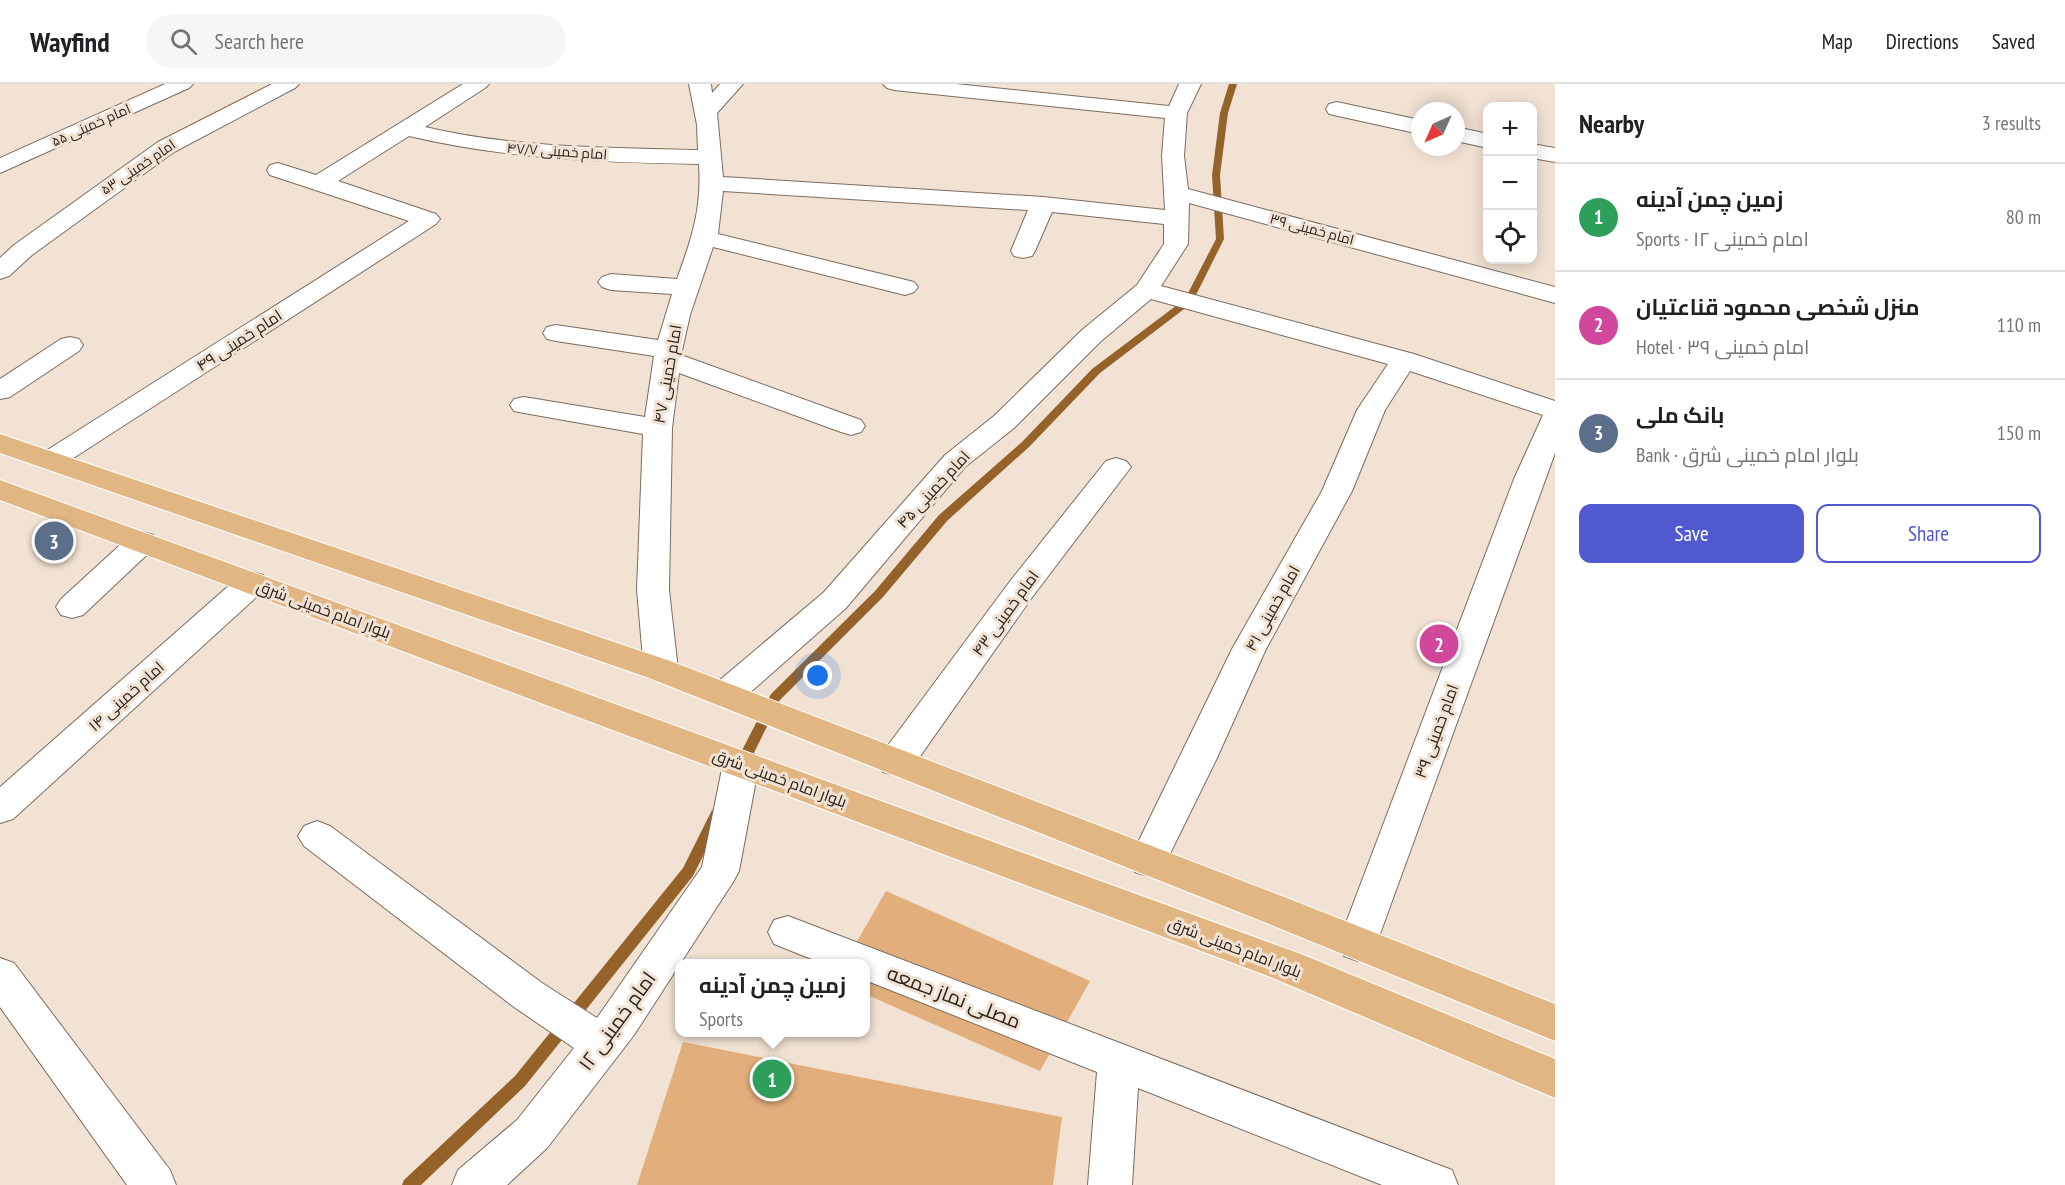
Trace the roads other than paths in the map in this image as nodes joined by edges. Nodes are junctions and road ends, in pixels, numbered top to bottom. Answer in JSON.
{"nodes":[{"id":1,"x":182,"y":84,"type":"edge"},
{"id":2,"x":288,"y":84,"type":"edge"},
{"id":3,"x":700,"y":84,"type":"edge"},
{"id":4,"x":732,"y":84,"type":"edge"},
{"id":5,"x":894,"y":84,"type":"edge"},
{"id":6,"x":1190,"y":84,"type":"edge"},
{"id":7,"x":470,"y":85,"type":"edge"},
{"id":8,"x":1336,"y":109,"type":"dead end"},
{"id":9,"x":706,"y":112,"type":"junction"},
{"id":10,"x":1176,"y":113,"type":"junction"},
{"id":11,"x":1411,"y":125,"type":"edge"},
{"id":12,"x":406,"y":129,"type":"junction"},
{"id":13,"x":1465,"y":136,"type":"edge"},
{"id":14,"x":1483,"y":140,"type":"edge"},
{"id":15,"x":1537,"y":151,"type":"edge"},
{"id":16,"x":1555,"y":155,"type":"edge"},
{"id":17,"x":0,"y":166,"type":"edge"},
{"id":18,"x":278,"y":170,"type":"dead end"},
{"id":19,"x":711,"y":170,"type":"junction"},
{"id":20,"x":319,"y":183,"type":"junction"},
{"id":21,"x":1043,"y":204,"type":"junction"},
{"id":22,"x":1177,"y":205,"type":"junction"},
{"id":23,"x":705,"y":238,"type":"junction"},
{"id":24,"x":1023,"y":251,"type":"dead end"},
{"id":25,"x":0,"y":271,"type":"edge"},
{"id":26,"x":611,"y":282,"type":"dead end"},
{"id":27,"x":687,"y":287,"type":"junction"},
{"id":28,"x":905,"y":287,"type":"dead end"},
{"id":29,"x":1146,"y":290,"type":"junction"},
{"id":30,"x":1555,"y":295,"type":"edge"},
{"id":31,"x":556,"y":333,"type":"dead end"},
{"id":32,"x":70,"y":345,"type":"dead end"},
{"id":33,"x":668,"y":355,"type":"junction"},
{"id":34,"x":1404,"y":360,"type":"junction"},
{"id":35,"x":0,"y":391,"type":"edge"},
{"id":36,"x":524,"y":405,"type":"dead end"},
{"id":37,"x":1555,"y":410,"type":"edge"},
{"id":38,"x":1555,"y":419,"type":"edge"},
{"id":39,"x":851,"y":426,"type":"dead end"},
{"id":40,"x":658,"y":428,"type":"junction"},
{"id":41,"x":0,"y":443,"type":"edge"},
{"id":42,"x":51,"y":460,"type":"junction"},
{"id":43,"x":1116,"y":467,"type":"dead end"},
{"id":44,"x":0,"y":489,"type":"edge"},
{"id":45,"x":142,"y":542,"type":"junction"},
{"id":46,"x":252,"y":583,"type":"junction"},
{"id":47,"x":72,"y":607,"type":"dead end"},
{"id":48,"x":661,"y":670,"type":"junction"},
{"id":49,"x":726,"y":694,"type":"junction"},
{"id":50,"x":897,"y":762,"type":"junction"},
{"id":51,"x":741,"y":764,"type":"junction"},
{"id":52,"x":0,"y":809,"type":"edge"},
{"id":53,"x":317,"y":836,"type":"dead end"},
{"id":54,"x":1148,"y":861,"type":"junction"},
{"id":55,"x":1221,"y":889,"type":"junction"},
{"id":56,"x":788,"y":932,"type":"dead end"},
{"id":57,"x":1204,"y":935,"type":"junction"},
{"id":58,"x":1358,"y":944,"type":"junction"},
{"id":59,"x":857,"y":959,"type":"edge"},
{"id":60,"x":870,"y":964,"type":"edge"},
{"id":61,"x":0,"y":975,"type":"edge"},
{"id":62,"x":1555,"y":1023,"type":"edge"},
{"id":63,"x":602,"y":1044,"type":"junction"},
{"id":64,"x":1119,"y":1061,"type":"junction"},
{"id":65,"x":1555,"y":1079,"type":"edge"},
{"id":66,"x":154,"y":1185,"type":"edge"},
{"id":67,"x":474,"y":1185,"type":"edge"},
{"id":68,"x":1110,"y":1185,"type":"edge"},
{"id":69,"x":1436,"y":1185,"type":"edge"}],
"edges":[{"from":1,"to":17,"type":"street","name":"امام خمینی ۵۵"},
{"from":2,"to":25,"type":"street","name":"امام خمینی ۵۳"},
{"from":3,"to":9,"type":"street","name":"امام خمینی ۴۷"},
{"from":4,"to":9,"type":"street"},
{"from":5,"to":10,"type":"street"},
{"from":6,"to":10,"type":"street"},
{"from":7,"to":12,"type":"street"},
{"from":8,"to":11,"type":"street"},
{"from":9,"to":19,"type":"street","name":"امام خمینی ۴۷"},
{"from":10,"to":22,"type":"street"},
{"from":12,"to":19,"type":"street","name":"امام خمینی ۴۷/۷"},
{"from":12,"to":20,"type":"street"},
{"from":13,"to":14,"type":"street"},
{"from":15,"to":16,"type":"street"},
{"from":18,"to":20,"type":"street"},
{"from":19,"to":21,"type":"street","name":"امام خمینی ۴۷/۷"},
{"from":19,"to":23,"type":"street","name":"امام خمینی ۴۷"},
{"from":20,"to":42,"type":"street","name":"امام خمینی ۴۹"},
{"from":21,"to":22,"type":"street","name":"امام خمینی ۳۹"},
{"from":21,"to":24,"type":"street"},
{"from":22,"to":29,"type":"street","name":"امام خمینی ۴۵"},
{"from":22,"to":30,"type":"street","name":"امام خمینی ۳۹"},
{"from":23,"to":27,"type":"street","name":"امام خمینی ۴۷"},
{"from":23,"to":28,"type":"street"},
{"from":26,"to":27,"type":"street"},
{"from":27,"to":33,"type":"street","name":"امام خمینی ۴۷"},
{"from":29,"to":34,"type":"street"},
{"from":29,"to":49,"type":"street","name":"امام خمینی ۴۵"},
{"from":31,"to":33,"type":"street"},
{"from":32,"to":35,"type":"street"},
{"from":33,"to":39,"type":"street"},
{"from":33,"to":40,"type":"street","name":"امام خمینی ۴۷"},
{"from":34,"to":37,"type":"street"},
{"from":34,"to":54,"type":"street","name":"امام خمینی ۴۱"},
{"from":36,"to":40,"type":"street"},
{"from":38,"to":58,"type":"street","name":"امام خمینی ۳۹"},
{"from":40,"to":48,"type":"street","name":"امام خمینی ۴۷"},
{"from":41,"to":42,"type":"main road"},
{"from":42,"to":48,"type":"main road"},
{"from":43,"to":50,"type":"street","name":"امام خمینی ۴۳"},
{"from":44,"to":45,"type":"main road","name":"بلوار امام خمینی شرق"},
{"from":45,"to":46,"type":"main road","name":"بلوار امام خمینی شرق"},
{"from":45,"to":47,"type":"street"},
{"from":46,"to":51,"type":"main road","name":"بلوار امام خمینی شرق"},
{"from":46,"to":52,"type":"street","name":"امام خمینی ۱۴"},
{"from":48,"to":49,"type":"main road"},
{"from":49,"to":50,"type":"main road"},
{"from":50,"to":54,"type":"main road"},
{"from":51,"to":57,"type":"main road","name":"بلوار امام خمینی شرق"},
{"from":51,"to":63,"type":"street","name":"امام خمینی ۱۲"},
{"from":53,"to":63,"type":"street"},
{"from":54,"to":55,"type":"main road"},
{"from":55,"to":57,"type":"main road"},
{"from":55,"to":58,"type":"main road"},
{"from":56,"to":59,"type":"street","name":"مصلی نماز جمعه"},
{"from":57,"to":65,"type":"main road","name":"بلوار امام خمینی شرق"},
{"from":58,"to":62,"type":"main road"},
{"from":60,"to":64,"type":"street","name":"مصلی نماز جمعه"},
{"from":61,"to":66,"type":"street"},
{"from":63,"to":67,"type":"street","name":"امام خمینی ۱۲"},
{"from":64,"to":68,"type":"street"},
{"from":64,"to":69,"type":"street","name":"مصلی نماز جمعه"}]}
